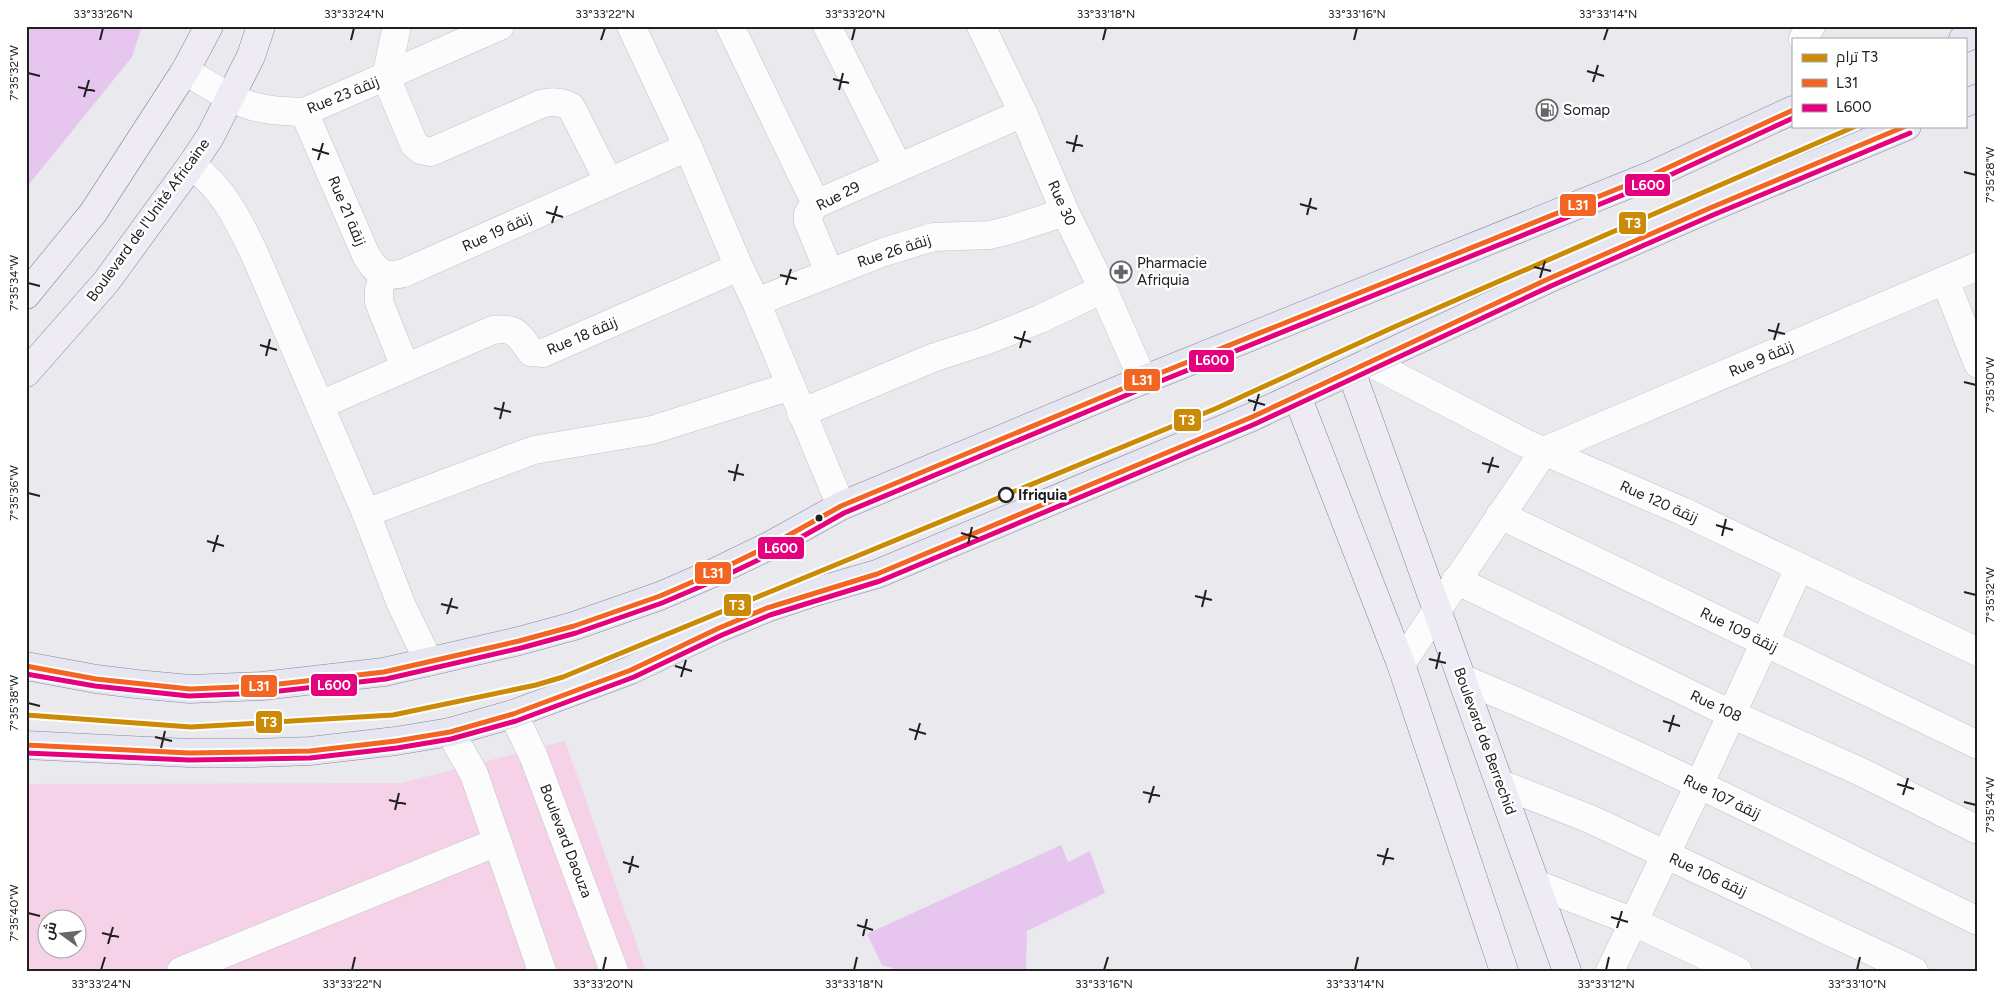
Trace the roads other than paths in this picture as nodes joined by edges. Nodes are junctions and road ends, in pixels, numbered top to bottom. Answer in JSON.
{"nodes":[{"id":1,"x":208,"y":26,"type":"edge"},
{"id":2,"x":262,"y":26,"type":"edge"},
{"id":3,"x":397,"y":26,"type":"edge"},
{"id":4,"x":500,"y":26,"type":"edge"},
{"id":5,"x":631,"y":26,"type":"edge"},
{"id":6,"x":730,"y":26,"type":"edge"},
{"id":7,"x":827,"y":26,"type":"edge"},
{"id":8,"x":981,"y":26,"type":"edge"},
{"id":9,"x":1811,"y":26,"type":"edge"},
{"id":10,"x":1804,"y":38,"type":"edge"},
{"id":11,"x":185,"y":70,"type":"junction"},
{"id":12,"x":386,"y":77,"type":"junction"},
{"id":13,"x":229,"y":97,"type":"junction"},
{"id":14,"x":1978,"y":98,"type":"edge"},
{"id":15,"x":1966,"y":103,"type":"edge"},
{"id":16,"x":1792,"y":110,"type":"edge"},
{"id":17,"x":304,"y":112,"type":"junction"},
{"id":18,"x":1023,"y":113,"type":"junction"},
{"id":19,"x":1903,"y":128,"type":"edge"},
{"id":20,"x":688,"y":147,"type":"junction"},
{"id":21,"x":192,"y":164,"type":"junction"},
{"id":22,"x":898,"y":167,"type":"junction"},
{"id":23,"x":609,"y":182,"type":"junction"},
{"id":24,"x":816,"y":204,"type":"junction"},
{"id":25,"x":1065,"y":212,"type":"junction"},
{"id":26,"x":374,"y":265,"type":"junction"},
{"id":27,"x":1978,"y":266,"type":"edge"},
{"id":28,"x":739,"y":267,"type":"junction"},
{"id":29,"x":829,"y":272,"type":"junction"},
{"id":30,"x":1945,"y":280,"type":"junction"},
{"id":31,"x":1103,"y":289,"type":"junction"},
{"id":32,"x":26,"y":295,"type":"edge"},
{"id":33,"x":756,"y":302,"type":"junction"},
{"id":34,"x":1978,"y":364,"type":"edge"},
{"id":35,"x":1360,"y":366,"type":"junction"},
{"id":36,"x":405,"y":367,"type":"junction"},
{"id":37,"x":26,"y":374,"type":"edge"},
{"id":38,"x":1144,"y":380,"type":"junction"},
{"id":39,"x":791,"y":386,"type":"junction"},
{"id":40,"x":1297,"y":396,"type":"junction"},
{"id":41,"x":320,"y":404,"type":"junction"},
{"id":42,"x":801,"y":413,"type":"junction"},
{"id":43,"x":1544,"y":451,"type":"junction"},
{"id":44,"x":841,"y":506,"type":"junction"},
{"id":45,"x":366,"y":513,"type":"junction"},
{"id":46,"x":1500,"y":515,"type":"junction"},
{"id":47,"x":1799,"y":568,"type":"junction"},
{"id":48,"x":1456,"y":580,"type":"junction"},
{"id":49,"x":1438,"y":608,"type":"junction"},
{"id":50,"x":1766,"y":643,"type":"junction"},
{"id":51,"x":1978,"y":652,"type":"edge"},
{"id":52,"x":429,"y":662,"type":"junction"},
{"id":53,"x":1401,"y":664,"type":"junction"},
{"id":54,"x":26,"y":666,"type":"edge"},
{"id":55,"x":1463,"y":680,"type":"junction"},
{"id":56,"x":513,"y":714,"type":"junction"},
{"id":57,"x":1731,"y":714,"type":"junction"},
{"id":58,"x":450,"y":732,"type":"junction"},
{"id":59,"x":26,"y":745,"type":"edge"},
{"id":60,"x":1978,"y":745,"type":"edge"},
{"id":61,"x":1500,"y":784,"type":"junction"},
{"id":62,"x":1699,"y":785,"type":"junction"},
{"id":63,"x":1978,"y":830,"type":"edge"},
{"id":64,"x":497,"y":842,"type":"junction"},
{"id":65,"x":1665,"y":855,"type":"junction"},
{"id":66,"x":1536,"y":884,"type":"junction"},
{"id":67,"x":1978,"y":921,"type":"edge"},
{"id":68,"x":1634,"y":922,"type":"junction"},
{"id":69,"x":181,"y":971,"type":"edge"},
{"id":70,"x":542,"y":971,"type":"edge"},
{"id":71,"x":614,"y":971,"type":"edge"},
{"id":72,"x":1504,"y":971,"type":"edge"},
{"id":73,"x":1567,"y":971,"type":"edge"},
{"id":74,"x":1610,"y":971,"type":"edge"},
{"id":75,"x":1738,"y":971,"type":"edge"},
{"id":76,"x":1914,"y":971,"type":"edge"}],
"edges":[{"from":1,"to":11,"type":"street"},
{"from":2,"to":13,"type":"street","name":"Boulevard de l'Unité Africaine"},
{"from":3,"to":12,"type":"street"},
{"from":4,"to":12,"type":"street","name":"Rue 23 زنقة"},
{"from":5,"to":20,"type":"street"},
{"from":6,"to":24,"type":"street"},
{"from":7,"to":22,"type":"street"},
{"from":8,"to":18,"type":"street","name":"Rue 30"},
{"from":9,"to":10,"type":"street"},
{"from":11,"to":13,"type":"street","name":"Rue 23 زنقة"},
{"from":11,"to":32,"type":"street"},
{"from":12,"to":17,"type":"street","name":"Rue 23 زنقة"},
{"from":12,"to":23,"type":"street"},
{"from":13,"to":17,"type":"street","name":"Rue 23 زنقة"},
{"from":13,"to":21,"type":"street","name":"Boulevard de l'Unité Africaine"},
{"from":14,"to":15,"type":"main road"},
{"from":16,"to":38,"type":"main road"},
{"from":17,"to":26,"type":"street","name":"Rue 21 زنقة"},
{"from":18,"to":22,"type":"street","name":"Rue 29"},
{"from":18,"to":25,"type":"street","name":"Rue 30"},
{"from":19,"to":35,"type":"main road"},
{"from":20,"to":23,"type":"street","name":"Rue 19 زنقة"},
{"from":20,"to":28,"type":"street"},
{"from":21,"to":37,"type":"street","name":"Boulevard de l'Unité Africaine"},
{"from":21,"to":41,"type":"street"},
{"from":22,"to":24,"type":"street","name":"Rue 29"},
{"from":23,"to":26,"type":"street","name":"Rue 19 زنقة"},
{"from":24,"to":29,"type":"street","name":"Rue 29"},
{"from":25,"to":29,"type":"street","name":"Rue 26 زنقة"},
{"from":25,"to":31,"type":"street","name":"Rue 30"},
{"from":26,"to":36,"type":"street"},
{"from":27,"to":30,"type":"street","name":"Rue 9 زنقة"},
{"from":28,"to":33,"type":"street"},
{"from":28,"to":36,"type":"street","name":"Rue 18 زنقة"},
{"from":29,"to":33,"type":"street","name":"Rue 26 زنقة"},
{"from":30,"to":34,"type":"street"},
{"from":30,"to":43,"type":"street","name":"Rue 9 زنقة"},
{"from":31,"to":38,"type":"street","name":"Rue 30"},
{"from":31,"to":42,"type":"street"},
{"from":33,"to":39,"type":"street"},
{"from":35,"to":40,"type":"main road"},
{"from":35,"to":43,"type":"street","name":"Rue 120 زنقة"},
{"from":35,"to":49,"type":"street","name":"Boulevard de Berrechid"},
{"from":36,"to":41,"type":"street","name":"Rue 18 زنقة"},
{"from":38,"to":44,"type":"main road"},
{"from":39,"to":42,"type":"street"},
{"from":39,"to":45,"type":"street"},
{"from":40,"to":53,"type":"street"},
{"from":40,"to":56,"type":"main road"},
{"from":41,"to":45,"type":"street"},
{"from":42,"to":44,"type":"street"},
{"from":43,"to":46,"type":"street"},
{"from":43,"to":47,"type":"street","name":"Rue 120 زنقة"},
{"from":44,"to":52,"type":"main road"},
{"from":45,"to":52,"type":"street"},
{"from":46,"to":48,"type":"street"},
{"from":46,"to":50,"type":"street","name":"Rue 109 زنقة"},
{"from":47,"to":50,"type":"street"},
{"from":47,"to":51,"type":"street","name":"Rue 120 زنقة"},
{"from":48,"to":49,"type":"street"},
{"from":48,"to":57,"type":"street","name":"Rue 108"},
{"from":49,"to":53,"type":"street"},
{"from":49,"to":55,"type":"street","name":"Boulevard de Berrechid"},
{"from":50,"to":57,"type":"street"},
{"from":50,"to":60,"type":"street","name":"Rue 109 زنقة"},
{"from":52,"to":54,"type":"main road"},
{"from":53,"to":72,"type":"street"},
{"from":55,"to":61,"type":"street","name":"Boulevard de Berrechid"},
{"from":55,"to":62,"type":"street","name":"Rue 107 زنقة"},
{"from":56,"to":58,"type":"main road"},
{"from":56,"to":71,"type":"street","name":"Boulevard Daouza"},
{"from":57,"to":62,"type":"street"},
{"from":57,"to":63,"type":"street","name":"Rue 108"},
{"from":58,"to":59,"type":"main road"},
{"from":58,"to":64,"type":"street"},
{"from":61,"to":65,"type":"street","name":"Rue 106 زنقة"},
{"from":61,"to":66,"type":"street","name":"Boulevard de Berrechid"},
{"from":62,"to":65,"type":"street"},
{"from":62,"to":67,"type":"street","name":"Rue 107 زنقة"},
{"from":64,"to":69,"type":"street"},
{"from":64,"to":70,"type":"street"},
{"from":65,"to":68,"type":"street"},
{"from":65,"to":76,"type":"street","name":"Rue 106 زنقة"},
{"from":66,"to":68,"type":"street"},
{"from":66,"to":73,"type":"street","name":"Boulevard de Berrechid"},
{"from":68,"to":74,"type":"street"},
{"from":68,"to":75,"type":"street"}]}
